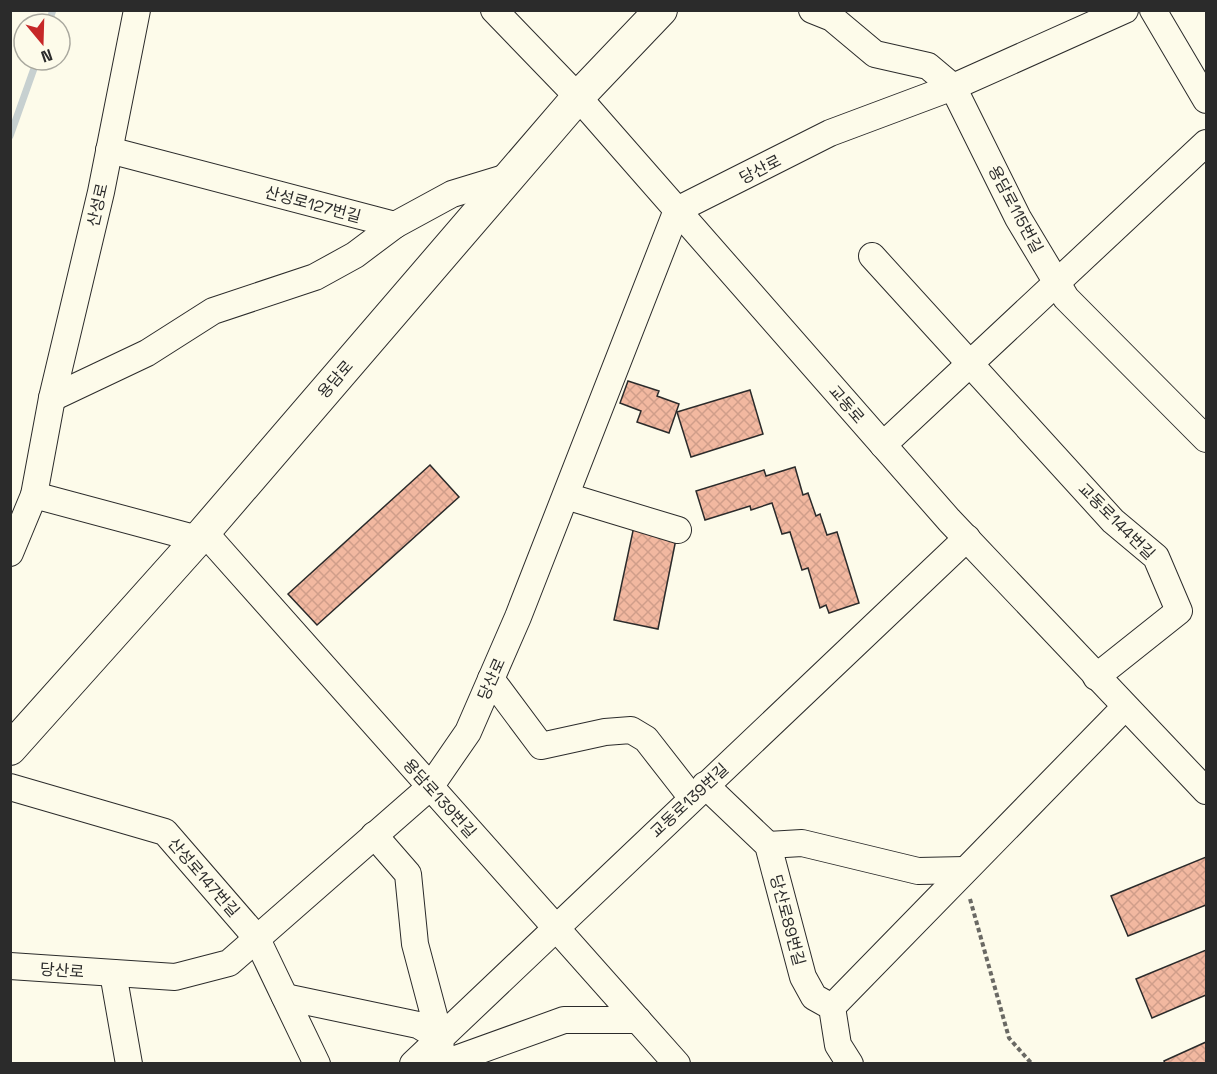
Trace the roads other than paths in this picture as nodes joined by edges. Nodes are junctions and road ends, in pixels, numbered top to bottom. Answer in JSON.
{"nodes":[{"id":1,"x":137,"y":10,"type":"edge"},
{"id":2,"x":494,"y":10,"type":"edge"},
{"id":3,"x":661,"y":10,"type":"edge"},
{"id":4,"x":1125,"y":10,"type":"edge"},
{"id":5,"x":1154,"y":10,"type":"edge"},
{"id":6,"x":830,"y":13,"type":"edge"},
{"id":7,"x":953,"y":87,"type":"junction"},
{"id":8,"x":578,"y":97,"type":"junction"},
{"id":9,"x":1206,"y":100,"type":"edge"},
{"id":10,"x":1206,"y":143,"type":"edge"},
{"id":11,"x":109,"y":150,"type":"junction"},
{"id":12,"x":511,"y":176,"type":"junction"},
{"id":13,"x":677,"y":210,"type":"junction"},
{"id":14,"x":395,"y":225,"type":"junction"},
{"id":15,"x":872,"y":256,"type":"dead end"},
{"id":16,"x":1057,"y":282,"type":"junction"},
{"id":17,"x":970,"y":363,"type":"junction"},
{"id":18,"x":52,"y":398,"type":"junction"},
{"id":19,"x":1206,"y":439,"type":"edge"},
{"id":20,"x":884,"y":445,"type":"junction"},
{"id":21,"x":34,"y":495,"type":"junction"},
{"id":22,"x":566,"y":496,"type":"junction"},
{"id":23,"x":678,"y":530,"type":"dead end"},
{"id":24,"x":201,"y":536,"type":"junction"},
{"id":25,"x":967,"y":538,"type":"junction"},
{"id":26,"x":10,"y":553,"type":"edge"},
{"id":27,"x":1096,"y":677,"type":"junction"},
{"id":28,"x":491,"y":679,"type":"junction"},
{"id":29,"x":1125,"y":706,"type":"junction"},
{"id":30,"x":10,"y":749,"type":"edge"},
{"id":31,"x":10,"y":787,"type":"edge"},
{"id":32,"x":430,"y":787,"type":"junction"},
{"id":33,"x":1206,"y":791,"type":"edge"},
{"id":34,"x":698,"y":792,"type":"junction"},
{"id":35,"x":374,"y":836,"type":"junction"},
{"id":36,"x":768,"y":845,"type":"junction"},
{"id":37,"x":965,"y":870,"type":"junction"},
{"id":38,"x":555,"y":927,"type":"junction"},
{"id":39,"x":256,"y":938,"type":"junction"},
{"id":40,"x":10,"y":966,"type":"edge"},
{"id":41,"x":112,"y":973,"type":"junction"},
{"id":42,"x":285,"y":997,"type":"junction"},
{"id":43,"x":832,"y":1007,"type":"junction"},
{"id":44,"x":638,"y":1020,"type":"junction"},
{"id":45,"x":440,"y":1038,"type":"junction"},
{"id":46,"x":129,"y":1064,"type":"edge"},
{"id":47,"x":317,"y":1064,"type":"edge"},
{"id":48,"x":413,"y":1064,"type":"edge"},
{"id":49,"x":442,"y":1064,"type":"edge"},
{"id":50,"x":677,"y":1064,"type":"edge"},
{"id":51,"x":850,"y":1064,"type":"edge"}],
"edges":[{"from":1,"to":11,"type":"street","name":"산성로"},
{"from":2,"to":8,"type":"street","name":"교동로"},
{"from":3,"to":8,"type":"main road","name":"용담로"},
{"from":4,"to":7,"type":"street","name":"당산로"},
{"from":5,"to":9,"type":"street"},
{"from":6,"to":7,"type":"street","name":"용담로115번길"},
{"from":7,"to":13,"type":"street","name":"당산로"},
{"from":7,"to":16,"type":"street","name":"용담로115번길"},
{"from":8,"to":12,"type":"main road","name":"용담로"},
{"from":8,"to":13,"type":"street","name":"교동로"},
{"from":10,"to":16,"type":"street"},
{"from":11,"to":14,"type":"street","name":"산성로127번길"},
{"from":11,"to":18,"type":"street","name":"산성로"},
{"from":12,"to":14,"type":"street"},
{"from":12,"to":24,"type":"main road","name":"용담로"},
{"from":13,"to":20,"type":"street","name":"교동로"},
{"from":13,"to":22,"type":"street","name":"당산로"},
{"from":14,"to":18,"type":"street"},
{"from":15,"to":17,"type":"street","name":"교동로144번길"},
{"from":16,"to":17,"type":"street"},
{"from":16,"to":19,"type":"street","name":"용담로115번길"},
{"from":17,"to":20,"type":"street"},
{"from":17,"to":27,"type":"street","name":"교동로144번길"},
{"from":18,"to":21,"type":"street","name":"산성로"},
{"from":20,"to":25,"type":"street","name":"교동로"},
{"from":21,"to":24,"type":"street"},
{"from":21,"to":26,"type":"street","name":"산성로"},
{"from":22,"to":23,"type":"street"},
{"from":22,"to":28,"type":"street","name":"당산로"},
{"from":24,"to":30,"type":"main road","name":"용담로"},
{"from":24,"to":32,"type":"street","name":"용담로139번길"},
{"from":25,"to":27,"type":"street","name":"교동로"},
{"from":25,"to":34,"type":"street","name":"교동로139번길"},
{"from":27,"to":29,"type":"street","name":"교동로"},
{"from":28,"to":32,"type":"street","name":"당산로"},
{"from":28,"to":34,"type":"street"},
{"from":29,"to":33,"type":"street","name":"교동로"},
{"from":29,"to":37,"type":"street"},
{"from":31,"to":39,"type":"street","name":"산성로147번길"},
{"from":32,"to":35,"type":"street","name":"당산로"},
{"from":32,"to":38,"type":"street","name":"용담로139번길"},
{"from":34,"to":36,"type":"street"},
{"from":34,"to":38,"type":"street","name":"교동로139번길"},
{"from":35,"to":39,"type":"street","name":"당산로"},
{"from":35,"to":45,"type":"street"},
{"from":36,"to":37,"type":"street"},
{"from":36,"to":43,"type":"street","name":"당산로89번길"},
{"from":37,"to":43,"type":"street"},
{"from":38,"to":44,"type":"street","name":"용담로139번길"},
{"from":38,"to":45,"type":"street","name":"교동로139번길"},
{"from":39,"to":41,"type":"street","name":"당산로"},
{"from":39,"to":42,"type":"street","name":"산성로147번길"},
{"from":40,"to":41,"type":"street","name":"당산로"},
{"from":41,"to":46,"type":"street"},
{"from":42,"to":45,"type":"street"},
{"from":42,"to":47,"type":"street","name":"산성로147번길"},
{"from":43,"to":51,"type":"street"},
{"from":44,"to":49,"type":"street"},
{"from":44,"to":50,"type":"street","name":"용담로139번길"},
{"from":45,"to":48,"type":"street","name":"교동로139번길"},
{"from":45,"to":49,"type":"street"}]}
